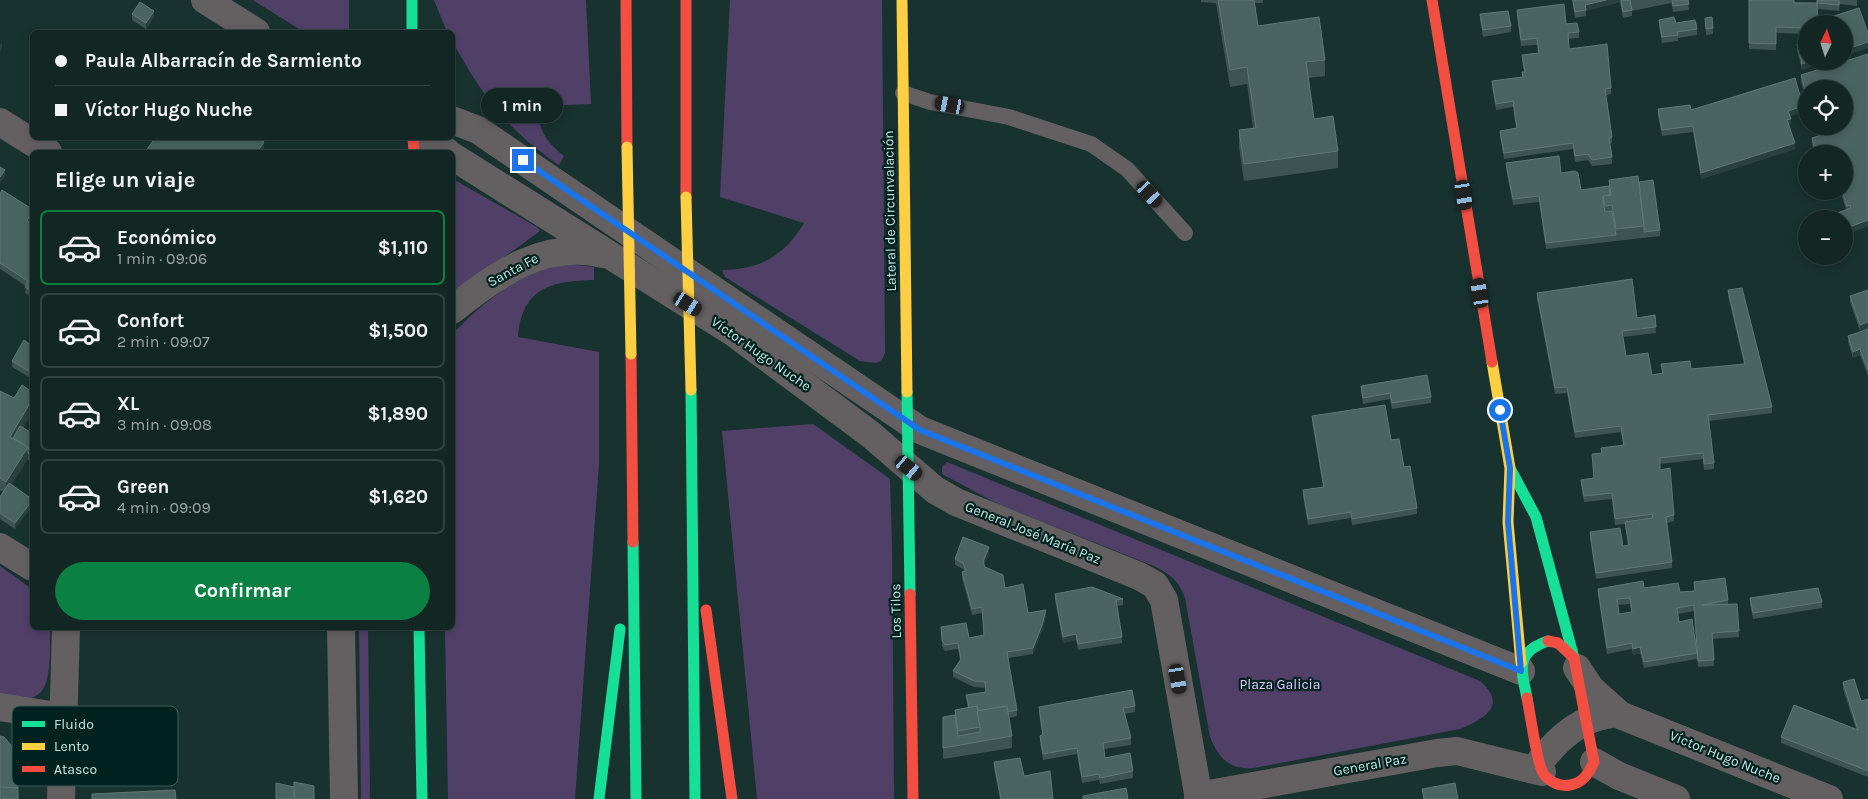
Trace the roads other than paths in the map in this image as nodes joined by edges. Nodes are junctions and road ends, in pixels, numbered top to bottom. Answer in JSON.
{"nodes":[{"id":1,"x":205,"y":0,"type":"edge"},
{"id":2,"x":412,"y":0,"type":"edge"},
{"id":3,"x":622,"y":0,"type":"edge"},
{"id":4,"x":626,"y":0,"type":"edge"},
{"id":5,"x":686,"y":0,"type":"edge"},
{"id":6,"x":697,"y":0,"type":"edge"},
{"id":7,"x":902,"y":0,"type":"edge"},
{"id":8,"x":1432,"y":0,"type":"edge"},
{"id":9,"x":253,"y":30,"type":"edge"},
{"id":10,"x":412,"y":30,"type":"edge"},
{"id":11,"x":627,"y":67,"type":"junction"},
{"id":12,"x":688,"y":82,"type":"junction"},
{"id":13,"x":903,"y":93,"type":"junction"},
{"id":14,"x":455,"y":120,"type":"edge"},
{"id":15,"x":0,"y":122,"type":"edge"},
{"id":16,"x":427,"y":140,"type":"edge"},
{"id":17,"x":45,"y":150,"type":"edge"},
{"id":18,"x":444,"y":150,"type":"edge"},
{"id":19,"x":455,"y":158,"type":"edge"},
{"id":20,"x":1185,"y":233,"type":"dead end"},
{"id":21,"x":611,"y":255,"type":"junction"},
{"id":22,"x":455,"y":308,"type":"edge"},
{"id":23,"x":908,"y":422,"type":"junction"},
{"id":24,"x":909,"y":468,"type":"junction"},
{"id":25,"x":1510,"y":468,"type":"junction"},
{"id":26,"x":691,"y":522,"type":"junction"},
{"id":27,"x":633,"y":526,"type":"junction"},
{"id":28,"x":0,"y":547,"type":"edge"},
{"id":29,"x":30,"y":566,"type":"edge"},
{"id":30,"x":66,"y":630,"type":"edge"},
{"id":31,"x":341,"y":630,"type":"edge"},
{"id":32,"x":419,"y":630,"type":"edge"},
{"id":33,"x":1575,"y":663,"type":"junction"},
{"id":34,"x":1521,"y":667,"type":"junction"},
{"id":35,"x":63,"y":706,"type":"edge"},
{"id":36,"x":1620,"y":715,"type":"junction"},
{"id":37,"x":1586,"y":721,"type":"junction"},
{"id":38,"x":1594,"y":770,"type":"junction"},
{"id":39,"x":1544,"y":776,"type":"junction"},
{"id":40,"x":61,"y":786,"type":"edge"},
{"id":41,"x":1198,"y":798,"type":"edge"},
{"id":42,"x":61,"y":799,"type":"edge"},
{"id":43,"x":344,"y":799,"type":"edge"},
{"id":44,"x":422,"y":799,"type":"edge"},
{"id":45,"x":599,"y":799,"type":"edge"},
{"id":46,"x":636,"y":799,"type":"edge"},
{"id":47,"x":695,"y":799,"type":"edge"},
{"id":48,"x":732,"y":799,"type":"edge"},
{"id":49,"x":913,"y":799,"type":"edge"},
{"id":50,"x":1676,"y":799,"type":"edge"},
{"id":51,"x":1828,"y":799,"type":"edge"}],
"edges":[{"from":1,"to":9,"type":"street"},
{"from":2,"to":10,"type":"main road"},
{"from":3,"to":11,"type":"main road"},
{"from":4,"to":11,"type":"main road"},
{"from":5,"to":12,"type":"main road"},
{"from":6,"to":12,"type":"main road"},
{"from":7,"to":13,"type":"main road","name":"Lateral de Circunvalación"},
{"from":8,"to":25,"type":"main road"},
{"from":11,"to":27,"type":"main road","bridge":true},
{"from":12,"to":26,"type":"main road","bridge":true},
{"from":13,"to":20,"type":"lane"},
{"from":13,"to":23,"type":"main road","name":"Lateral de Circunvalación"},
{"from":14,"to":23,"type":"street","name":"Víctor Hugo Nuche"},
{"from":15,"to":17,"type":"street"},
{"from":16,"to":18,"type":"street"},
{"from":19,"to":21,"type":"street","name":"Víctor Hugo Nuche"},
{"from":21,"to":22,"type":"street","name":"Santa Fe"},
{"from":21,"to":24,"type":"street","name":"Víctor Hugo Nuche"},
{"from":23,"to":24,"type":"main road","name":"Los Tilos"},
{"from":23,"to":34,"type":"street","name":"Víctor Hugo Nuche"},
{"from":24,"to":41,"type":"street","name":"General José María Paz"},
{"from":24,"to":49,"type":"main road","name":"Los Tilos"},
{"from":25,"to":33,"type":"main road"},
{"from":25,"to":34,"type":"main road"},
{"from":26,"to":47,"type":"main road"},
{"from":26,"to":48,"type":"main road"},
{"from":27,"to":45,"type":"main road"},
{"from":27,"to":46,"type":"main road"},
{"from":28,"to":29,"type":"street"},
{"from":30,"to":35,"type":"street"},
{"from":31,"to":43,"type":"street"},
{"from":32,"to":44,"type":"main road"},
{"from":33,"to":34,"type":"main road"},
{"from":33,"to":36,"type":"street","name":"Víctor Hugo Nuche"},
{"from":33,"to":37,"type":"main road"},
{"from":34,"to":39,"type":"main road"},
{"from":36,"to":37,"type":"street","name":"Víctor Hugo Nuche"},
{"from":36,"to":51,"type":"street","name":"Víctor Hugo Nuche"},
{"from":37,"to":38,"type":"main road"},
{"from":37,"to":39,"type":"street","name":"Víctor Hugo Nuche"},
{"from":38,"to":39,"type":"main road"},
{"from":38,"to":50,"type":"street"},
{"from":39,"to":41,"type":"street","name":"General Paz"},
{"from":40,"to":42,"type":"street"}]}
